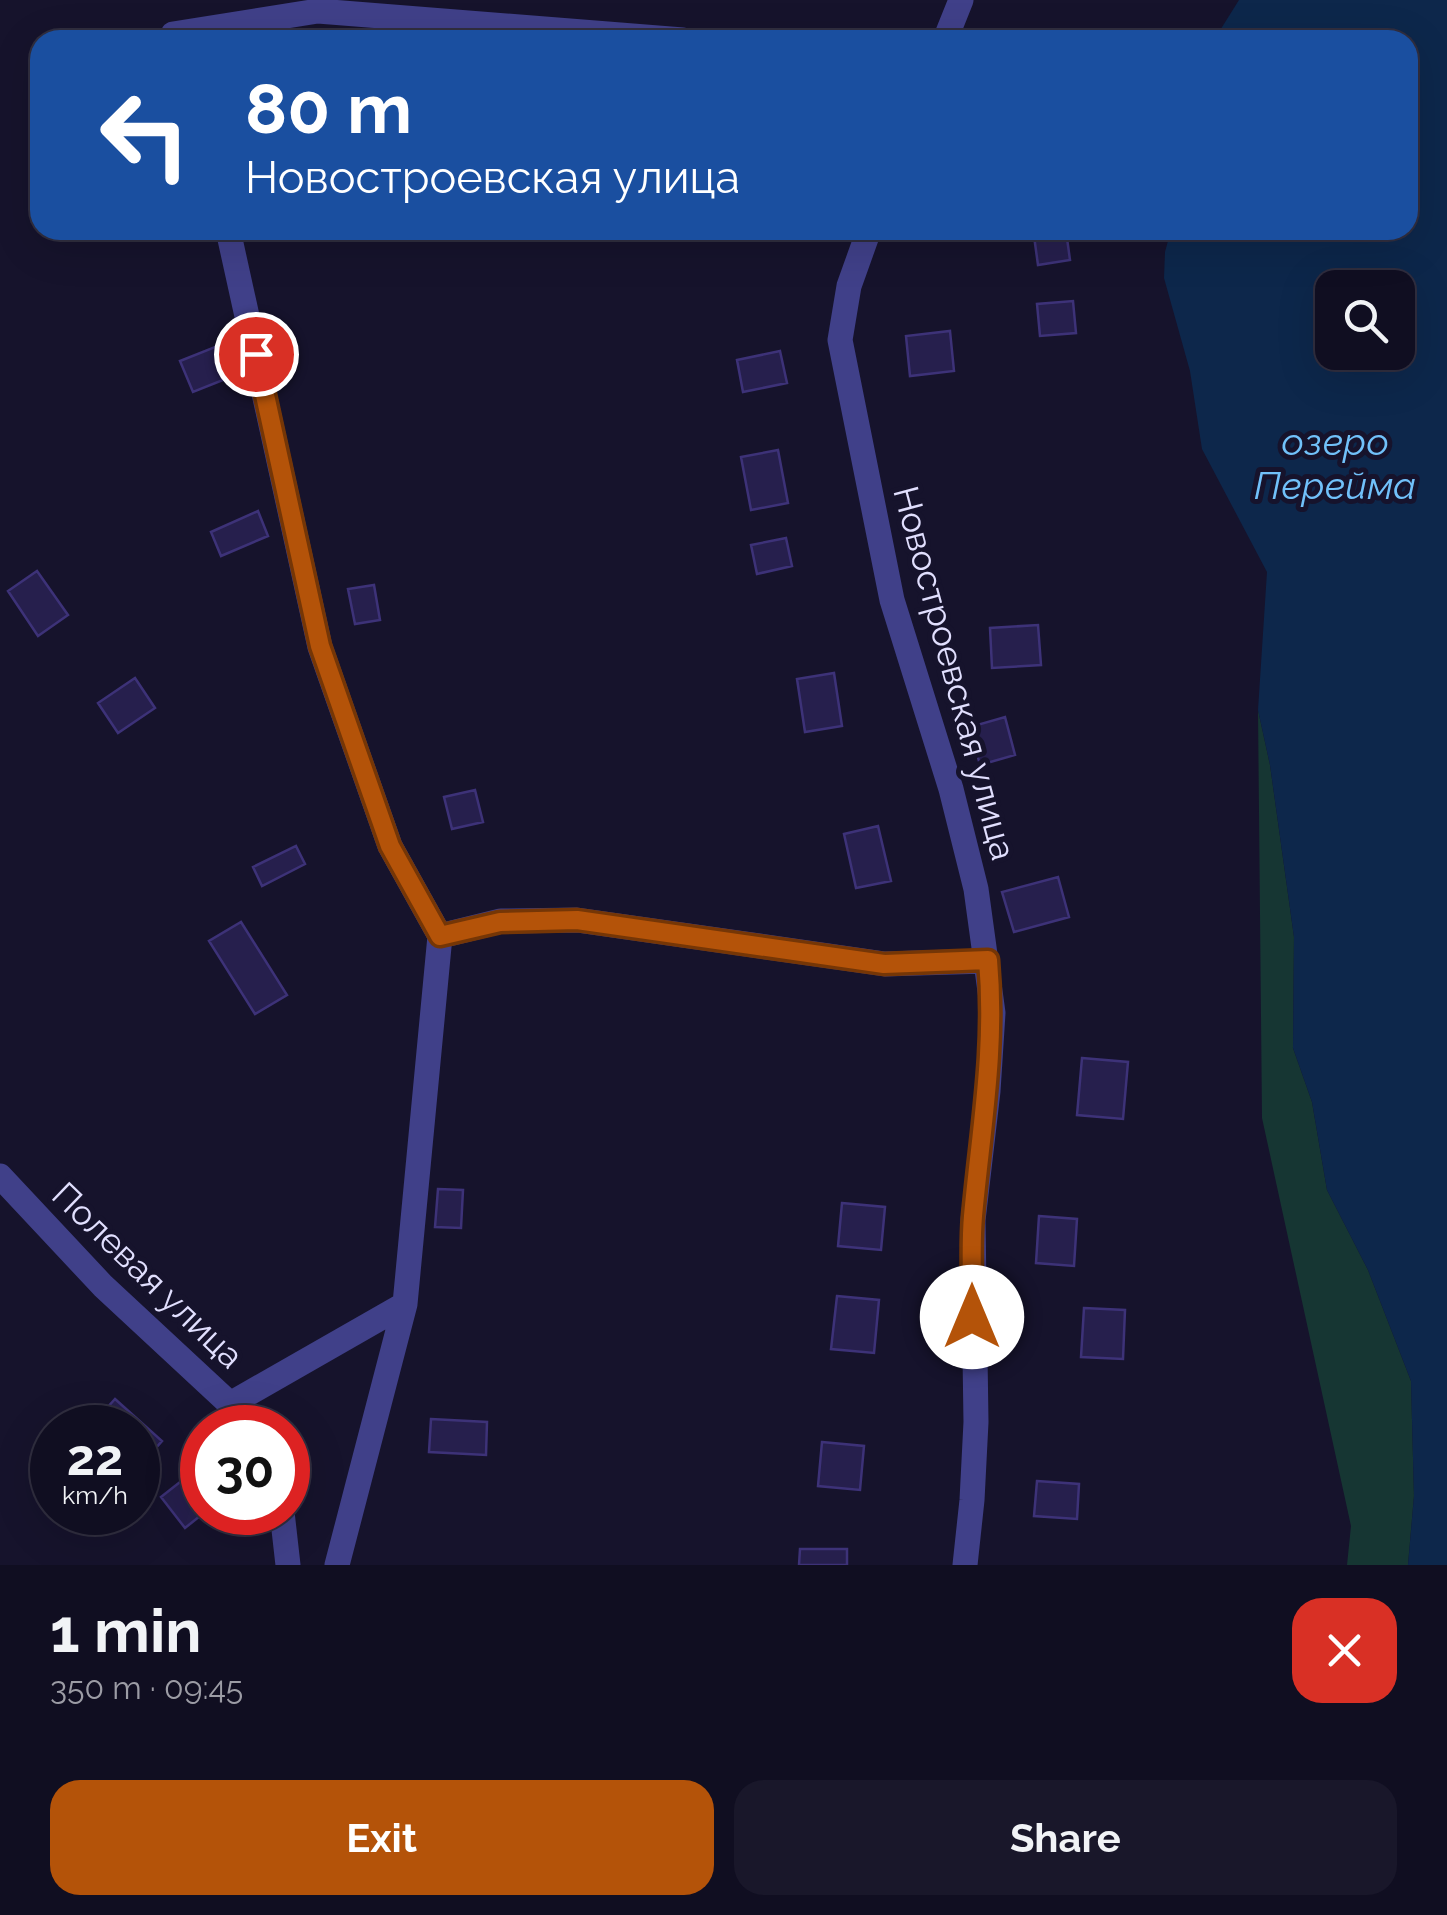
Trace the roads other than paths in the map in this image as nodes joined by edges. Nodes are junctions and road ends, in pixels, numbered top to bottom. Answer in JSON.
{"nodes":[{"id":1,"x":961,"y":0,"type":"edge"},
{"id":2,"x":198,"y":30,"type":"edge"},
{"id":3,"x":557,"y":30,"type":"edge"},
{"id":4,"x":949,"y":30,"type":"edge"},
{"id":5,"x":230,"y":240,"type":"edge"},
{"id":6,"x":866,"y":240,"type":"edge"},
{"id":7,"x":440,"y":936,"type":"junction"},
{"id":8,"x":988,"y":960,"type":"junction"},
{"id":9,"x":0,"y":1176,"type":"edge"},
{"id":10,"x":405,"y":1304,"type":"junction"},
{"id":11,"x":230,"y":1404,"type":"joint"},
{"id":12,"x":285,"y":1535,"type":"edge"},
{"id":13,"x":288,"y":1565,"type":"edge"},
{"id":14,"x":337,"y":1565,"type":"edge"},
{"id":15,"x":965,"y":1565,"type":"edge"}],
"edges":[{"from":1,"to":4,"type":"street"},
{"from":2,"to":3,"type":"street"},
{"from":5,"to":7,"type":"street"},
{"from":6,"to":8,"type":"street","name":"Новостроевская улица"},
{"from":7,"to":8,"type":"street"},
{"from":7,"to":10,"type":"street"},
{"from":8,"to":15,"type":"street","name":"Новостроевская улица"},
{"from":9,"to":11,"type":"street","name":"Полевая улица"},
{"from":10,"to":11,"type":"street"},
{"from":10,"to":14,"type":"street"},
{"from":12,"to":13,"type":"street"}]}
